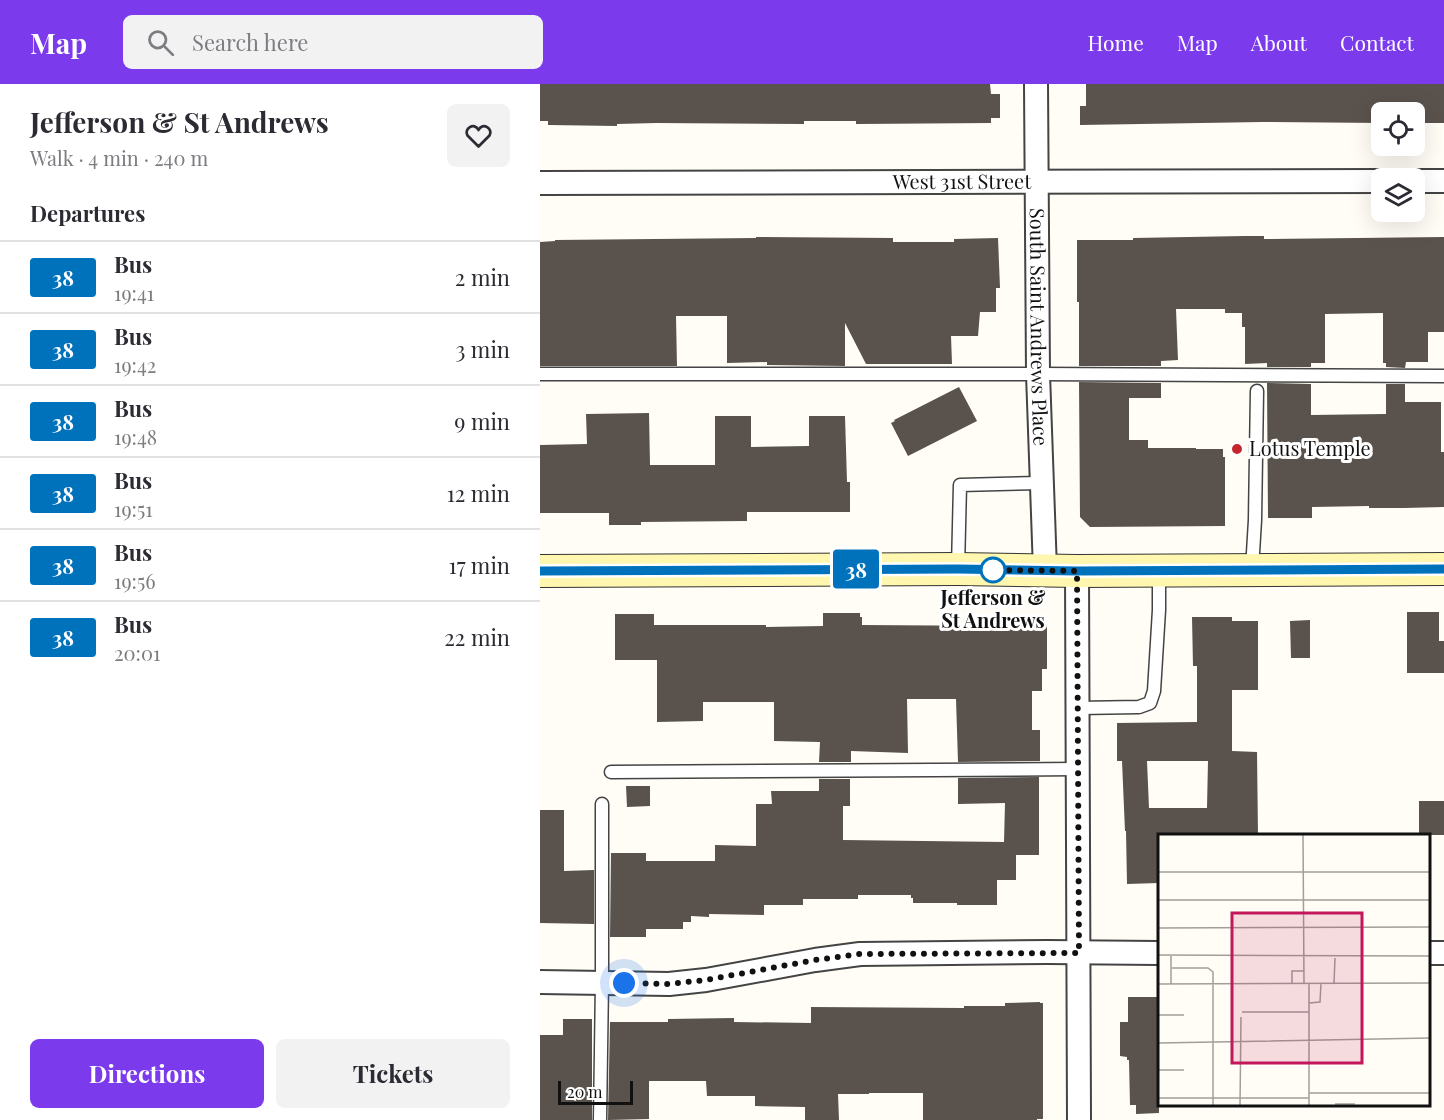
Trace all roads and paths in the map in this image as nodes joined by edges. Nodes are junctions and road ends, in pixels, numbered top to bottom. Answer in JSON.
{"nodes":[{"id":1,"x":1036,"y":84,"type":"edge"},
{"id":2,"x":1371,"y":181,"type":"edge"},
{"id":3,"x":1425,"y":181,"type":"edge"},
{"id":4,"x":1444,"y":181,"type":"edge"},
{"id":5,"x":1037,"y":182,"type":"junction"},
{"id":6,"x":540,"y":183,"type":"edge"},
{"id":7,"x":540,"y":374,"type":"edge"},
{"id":8,"x":1038,"y":374,"type":"junction"},
{"id":9,"x":1444,"y":376,"type":"edge"},
{"id":10,"x":1257,"y":391,"type":"dead end"},
{"id":11,"x":1041,"y":483,"type":"junction"},
{"id":12,"x":958,"y":569,"type":"junction"},
{"id":13,"x":1444,"y":569,"type":"edge"},
{"id":14,"x":1044,"y":570,"type":"junction"},
{"id":15,"x":1159,"y":570,"type":"junction"},
{"id":16,"x":1252,"y":570,"type":"junction"},
{"id":17,"x":540,"y":571,"type":"edge"},
{"id":18,"x":1077,"y":571,"type":"junction"},
{"id":19,"x":1078,"y":708,"type":"junction"},
{"id":20,"x":1078,"y":769,"type":"junction"},
{"id":21,"x":611,"y":772,"type":"dead end"},
{"id":22,"x":602,"y":804,"type":"dead end"},
{"id":23,"x":1079,"y":953,"type":"junction"},
{"id":24,"x":1158,"y":953,"type":"edge"},
{"id":25,"x":540,"y":982,"type":"edge"},
{"id":26,"x":602,"y":982,"type":"junction"},
{"id":27,"x":600,"y":1120,"type":"edge"},
{"id":28,"x":1079,"y":1120,"type":"edge"}],
"edges":[{"from":1,"to":5,"type":"street","name":"South Saint Andrews Place"},
{"from":2,"to":5,"type":"street","name":"West 31st Street"},
{"from":3,"to":4,"type":"street"},
{"from":5,"to":6,"type":"street","name":"West 31st Street"},
{"from":5,"to":8,"type":"street","name":"South Saint Andrews Place"},
{"from":7,"to":8,"type":"lane"},
{"from":8,"to":9,"type":"lane"},
{"from":8,"to":11,"type":"street","name":"South Saint Andrews Place"},
{"from":10,"to":16,"type":"lane"},
{"from":11,"to":12,"type":"lane"},
{"from":11,"to":14,"type":"street","name":"South Saint Andrews Place"},
{"from":12,"to":14,"type":"main road"},
{"from":12,"to":17,"type":"main road"},
{"from":13,"to":16,"type":"main road"},
{"from":14,"to":18,"type":"main road"},
{"from":15,"to":16,"type":"main road"},
{"from":15,"to":18,"type":"main road"},
{"from":15,"to":19,"type":"lane"},
{"from":18,"to":19,"type":"street"},
{"from":19,"to":20,"type":"street"},
{"from":20,"to":21,"type":"lane"},
{"from":20,"to":23,"type":"street"},
{"from":22,"to":26,"type":"lane"},
{"from":23,"to":24,"type":"street"},
{"from":23,"to":26,"type":"street"},
{"from":23,"to":28,"type":"street"},
{"from":25,"to":26,"type":"street"},
{"from":26,"to":27,"type":"lane"}]}
